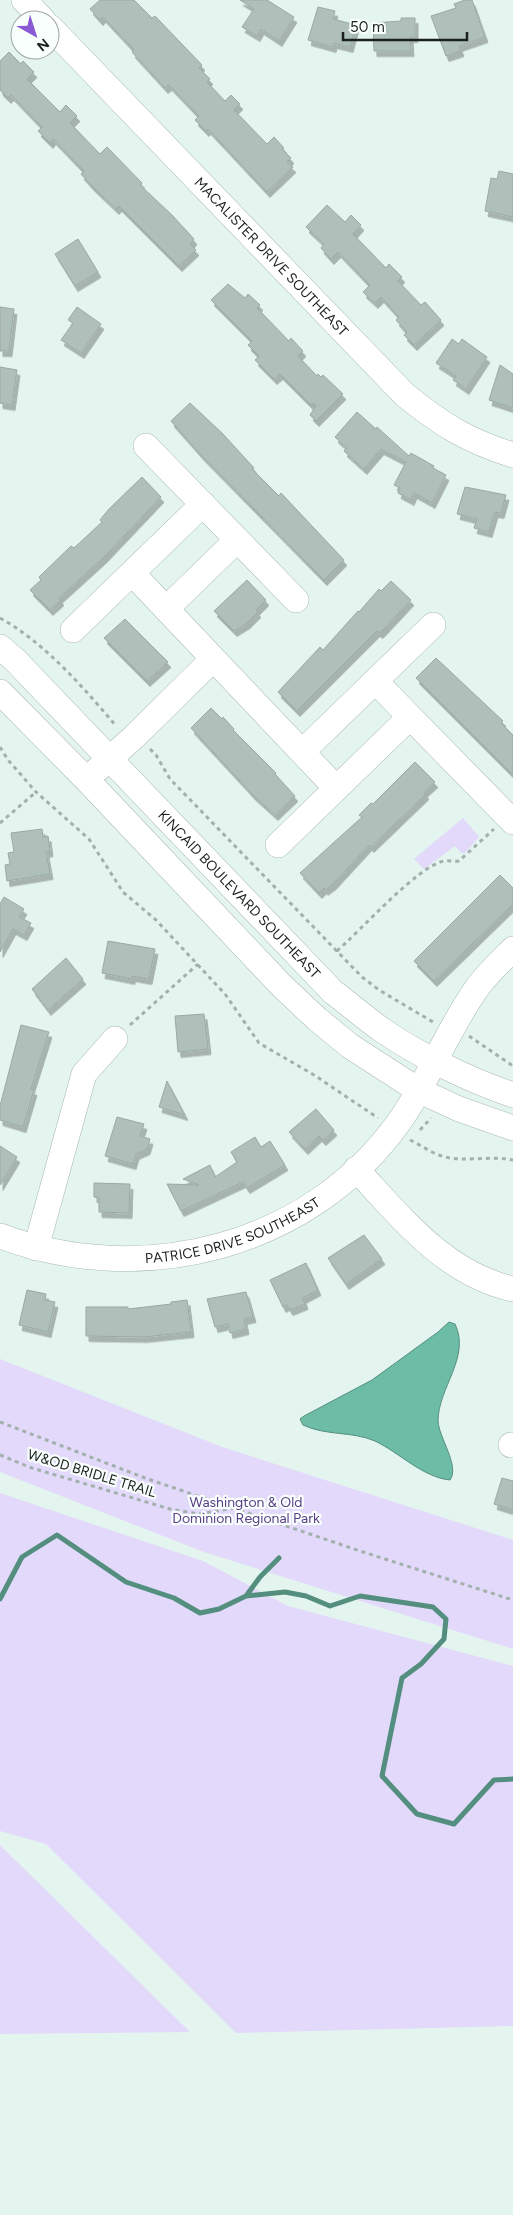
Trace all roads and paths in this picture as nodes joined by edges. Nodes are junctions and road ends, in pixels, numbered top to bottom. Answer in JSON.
{"nodes":[{"id":1,"x":24,"y":0,"type":"edge"},
{"id":2,"x":34,"y":10,"type":"edge"},
{"id":3,"x":60,"y":37,"type":"edge"},
{"id":4,"x":146,"y":446,"type":"dead end"},
{"id":5,"x":513,"y":455,"type":"edge"},
{"id":6,"x":203,"y":504,"type":"junction"},
{"id":7,"x":237,"y":540,"type":"junction"},
{"id":8,"x":132,"y":573,"type":"junction"},
{"id":9,"x":296,"y":600,"type":"dead end"},
{"id":10,"x":166,"y":609,"type":"junction"},
{"id":11,"x":0,"y":618,"type":"edge"},
{"id":12,"x":433,"y":624,"type":"dead end"},
{"id":13,"x":73,"y":630,"type":"dead end"},
{"id":14,"x":0,"y":647,"type":"edge"},
{"id":15,"x":214,"y":659,"type":"junction"},
{"id":16,"x":375,"y":681,"type":"junction"},
{"id":17,"x":0,"y":692,"type":"edge"},
{"id":18,"x":410,"y":717,"type":"junction"},
{"id":19,"x":134,"y":737,"type":"junction"},
{"id":20,"x":0,"y":747,"type":"edge"},
{"id":21,"x":302,"y":752,"type":"junction"},
{"id":22,"x":109,"y":759,"type":"junction"},
{"id":23,"x":86,"y":780,"type":"junction"},
{"id":24,"x":336,"y":788,"type":"junction"},
{"id":25,"x":36,"y":792,"type":"junction"},
{"id":26,"x":510,"y":819,"type":"edge"},
{"id":27,"x":0,"y":823,"type":"edge"},
{"id":28,"x":278,"y":845,"type":"dead end"},
{"id":29,"x":513,"y":949,"type":"edge"},
{"id":30,"x":337,"y":951,"type":"junction"},
{"id":31,"x":198,"y":964,"type":"junction"},
{"id":32,"x":452,"y":1030,"type":"junction"},
{"id":33,"x":115,"y":1039,"type":"joint"},
{"id":34,"x":435,"y":1060,"type":"junction"},
{"id":35,"x":513,"y":1066,"type":"edge"},
{"id":36,"x":418,"y":1090,"type":"junction"},
{"id":37,"x":513,"y":1095,"type":"edge"},
{"id":38,"x":429,"y":1122,"type":"dead end"},
{"id":39,"x":513,"y":1128,"type":"edge"},
{"id":40,"x":402,"y":1138,"type":"junction"},
{"id":41,"x":513,"y":1160,"type":"edge"},
{"id":42,"x":356,"y":1170,"type":"junction"},
{"id":43,"x":0,"y":1236,"type":"edge"},
{"id":44,"x":36,"y":1248,"type":"junction"},
{"id":45,"x":513,"y":1289,"type":"edge"},
{"id":46,"x":0,"y":1422,"type":"edge"},
{"id":47,"x":0,"y":1455,"type":"edge"},
{"id":48,"x":236,"y":1508,"type":"junction"},
{"id":49,"x":513,"y":1600,"type":"edge"}],
"edges":[{"from":1,"to":2,"type":"street"},
{"from":3,"to":5,"type":"street","name":"MACALISTER DRIVE SOUTHEAST"},
{"from":4,"to":6,"type":"street"},
{"from":6,"to":7,"type":"street"},
{"from":6,"to":8,"type":"street"},
{"from":7,"to":9,"type":"street"},
{"from":7,"to":10,"type":"street"},
{"from":8,"to":10,"type":"street"},
{"from":8,"to":13,"type":"street"},
{"from":10,"to":15,"type":"street"},
{"from":11,"to":19,"type":"path"},
{"from":12,"to":16,"type":"street"},
{"from":14,"to":22,"type":"street","name":"KINCAID BOULEVARD SOUTHEAST"},
{"from":15,"to":19,"type":"street"},
{"from":15,"to":21,"type":"street"},
{"from":16,"to":18,"type":"street"},
{"from":16,"to":21,"type":"street"},
{"from":17,"to":23,"type":"street"},
{"from":18,"to":24,"type":"street"},
{"from":18,"to":26,"type":"street"},
{"from":19,"to":22,"type":"street"},
{"from":19,"to":30,"type":"path"},
{"from":20,"to":25,"type":"path"},
{"from":21,"to":24,"type":"street"},
{"from":22,"to":23,"type":"street"},
{"from":22,"to":34,"type":"street","name":"KINCAID BOULEVARD SOUTHEAST"},
{"from":23,"to":36,"type":"street"},
{"from":24,"to":28,"type":"street"},
{"from":25,"to":27,"type":"path"},
{"from":25,"to":31,"type":"path"},
{"from":26,"to":30,"type":"path"},
{"from":29,"to":32,"type":"street","name":"PATRICE DRIVE SOUTHEAST"},
{"from":30,"to":32,"type":"path"},
{"from":31,"to":33,"type":"path"},
{"from":31,"to":40,"type":"path"},
{"from":32,"to":34,"type":"street","name":"PATRICE DRIVE SOUTHEAST"},
{"from":32,"to":35,"type":"path"},
{"from":33,"to":44,"type":"street"},
{"from":34,"to":36,"type":"street","name":"PATRICE DRIVE SOUTHEAST"},
{"from":34,"to":37,"type":"street","name":"KINCAID BOULEVARD SOUTHEAST"},
{"from":36,"to":39,"type":"street"},
{"from":36,"to":40,"type":"street","name":"PATRICE DRIVE SOUTHEAST"},
{"from":38,"to":40,"type":"path"},
{"from":40,"to":41,"type":"path"},
{"from":40,"to":42,"type":"street","name":"PATRICE DRIVE SOUTHEAST"},
{"from":42,"to":44,"type":"street","name":"PATRICE DRIVE SOUTHEAST"},
{"from":42,"to":45,"type":"street"},
{"from":43,"to":44,"type":"street","name":"PATRICE DRIVE SOUTHEAST"},
{"from":46,"to":48,"type":"path"},
{"from":47,"to":48,"type":"path","name":"W&OD BRIDLE TRAIL"},
{"from":48,"to":49,"type":"path"}]}
